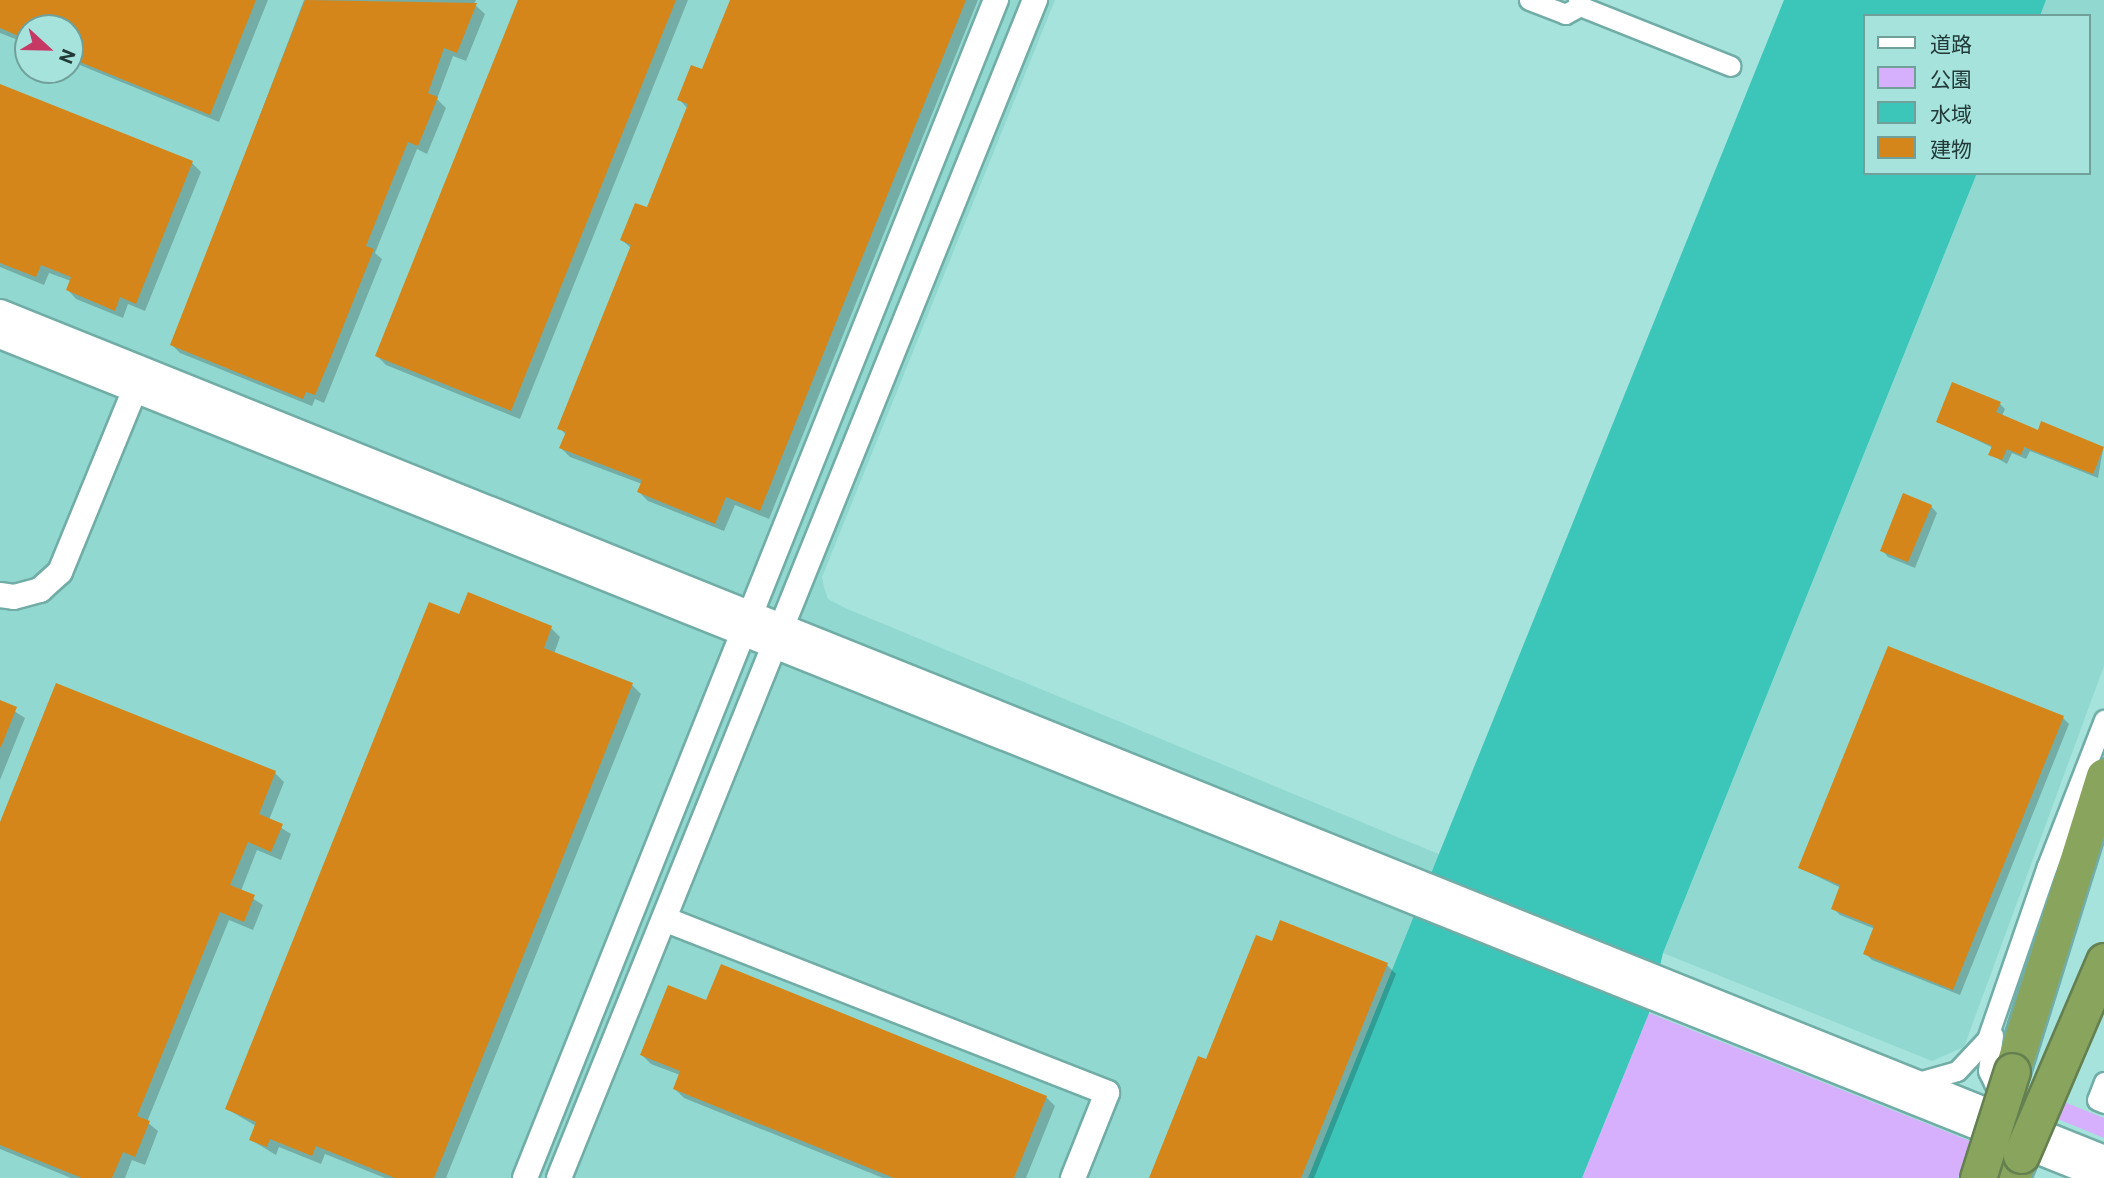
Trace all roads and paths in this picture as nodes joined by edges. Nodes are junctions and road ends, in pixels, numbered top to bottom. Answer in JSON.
{"nodes":[{"id":1,"x":996,"y":0,"type":"edge"},
{"id":2,"x":1034,"y":0,"type":"edge"},
{"id":3,"x":1529,"y":0,"type":"edge"},
{"id":4,"x":1579,"y":3,"type":"edge"},
{"id":5,"x":1731,"y":66,"type":"dead end"},
{"id":6,"x":0,"y":312,"type":"edge"},
{"id":7,"x":0,"y":336,"type":"edge"},
{"id":8,"x":138,"y":380,"type":"junction"},
{"id":9,"x":0,"y":595,"type":"edge"},
{"id":10,"x":745,"y":624,"type":"junction"},
{"id":11,"x":779,"y":638,"type":"junction"},
{"id":12,"x":2104,"y":720,"type":"edge"},
{"id":13,"x":2104,"y":776,"type":"edge"},
{"id":14,"x":2104,"y":834,"type":"edge"},
{"id":15,"x":664,"y":919,"type":"junction"},
{"id":16,"x":2104,"y":961,"type":"edge"},
{"id":17,"x":1673,"y":993,"type":"junction"},
{"id":18,"x":1996,"y":1020,"type":"junction"},
{"id":19,"x":2012,"y":1072,"type":"junction"},
{"id":20,"x":1922,"y":1082,"type":"junction"},
{"id":21,"x":2104,"y":1082,"type":"edge"},
{"id":22,"x":2104,"y":1103,"type":"edge"},
{"id":23,"x":2062,"y":1141,"type":"junction"},
{"id":24,"x":2104,"y":1157,"type":"edge"},
{"id":25,"x":2016,"y":1166,"type":"edge"},
{"id":26,"x":525,"y":1178,"type":"edge"},
{"id":27,"x":559,"y":1178,"type":"edge"},
{"id":28,"x":1073,"y":1178,"type":"edge"},
{"id":29,"x":1978,"y":1178,"type":"edge"},
{"id":30,"x":2104,"y":1178,"type":"edge"}],
"edges":[{"from":1,"to":10,"type":"street"},
{"from":2,"to":11,"type":"street"},
{"from":3,"to":4,"type":"street"},
{"from":4,"to":5,"type":"street"},
{"from":6,"to":8,"type":"street"},
{"from":7,"to":8,"type":"street"},
{"from":8,"to":9,"type":"street"},
{"from":8,"to":10,"type":"street"},
{"from":10,"to":11,"type":"street"},
{"from":10,"to":26,"type":"street"},
{"from":11,"to":15,"type":"street"},
{"from":11,"to":17,"type":"street"},
{"from":12,"to":18,"type":"street"},
{"from":13,"to":19,"type":"highway"},
{"from":14,"to":19,"type":"highway"},
{"from":15,"to":27,"type":"street"},
{"from":15,"to":28,"type":"street"},
{"from":16,"to":25,"type":"highway","bridge":true},
{"from":17,"to":20,"type":"street"},
{"from":17,"to":30,"type":"street"},
{"from":18,"to":20,"type":"street"},
{"from":18,"to":23,"type":"street"},
{"from":19,"to":29,"type":"highway","bridge":true},
{"from":20,"to":23,"type":"street"},
{"from":21,"to":22,"type":"street"},
{"from":23,"to":24,"type":"street"}]}
